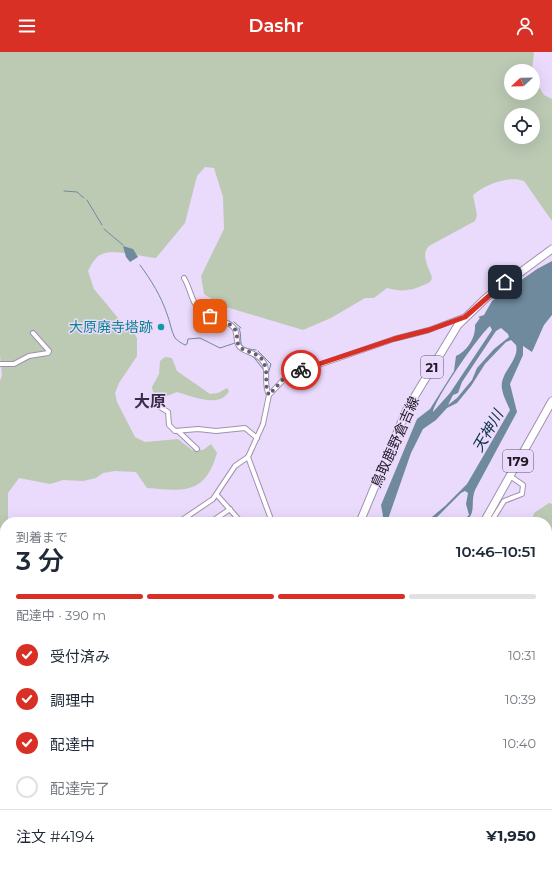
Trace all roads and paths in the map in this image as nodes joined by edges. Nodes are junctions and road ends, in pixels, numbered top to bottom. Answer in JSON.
{"nodes":[{"id":1,"x":552,"y":249,"type":"edge"},
{"id":2,"x":184,"y":278,"type":"dead end"},
{"id":3,"x":465,"y":317,"type":"junction"},
{"id":4,"x":33,"y":333,"type":"dead end"},
{"id":5,"x":0,"y":364,"type":"edge"},
{"id":6,"x":269,"y":395,"type":"junction"},
{"id":7,"x":552,"y":401,"type":"edge"},
{"id":8,"x":160,"y":406,"type":"dead end"},
{"id":9,"x":178,"y":431,"type":"junction"},
{"id":10,"x":257,"y":438,"type":"junction"},
{"id":11,"x":197,"y":449,"type":"dead end"},
{"id":12,"x":248,"y":457,"type":"junction"},
{"id":13,"x":510,"y":476,"type":"junction"},
{"id":14,"x":217,"y":495,"type":"junction"},
{"id":15,"x":230,"y":508,"type":"junction"},
{"id":16,"x":188,"y":517,"type":"edge"},
{"id":17,"x":218,"y":517,"type":"edge"},
{"id":18,"x":237,"y":517,"type":"edge"},
{"id":19,"x":270,"y":517,"type":"edge"},
{"id":20,"x":362,"y":517,"type":"edge"},
{"id":21,"x":487,"y":517,"type":"edge"},
{"id":22,"x":494,"y":517,"type":"edge"}],
"edges":[{"from":1,"to":3,"type":"main road","name":"鳥取鹿野倉吉線","number":"21"},
{"from":2,"to":6,"type":"street"},
{"from":3,"to":6,"type":"street"},
{"from":3,"to":20,"type":"main road","name":"鳥取鹿野倉吉線","number":"21"},
{"from":4,"to":5,"type":"street"},
{"from":6,"to":10,"type":"street"},
{"from":7,"to":13,"type":"main road","number":"179"},
{"from":8,"to":9,"type":"street"},
{"from":9,"to":10,"type":"street"},
{"from":9,"to":11,"type":"street"},
{"from":10,"to":12,"type":"street"},
{"from":12,"to":14,"type":"street"},
{"from":12,"to":19,"type":"street"},
{"from":13,"to":21,"type":"main road","number":"179"},
{"from":13,"to":22,"type":"street"},
{"from":14,"to":15,"type":"street"},
{"from":14,"to":16,"type":"street"},
{"from":15,"to":17,"type":"street"},
{"from":15,"to":18,"type":"street"}]}
